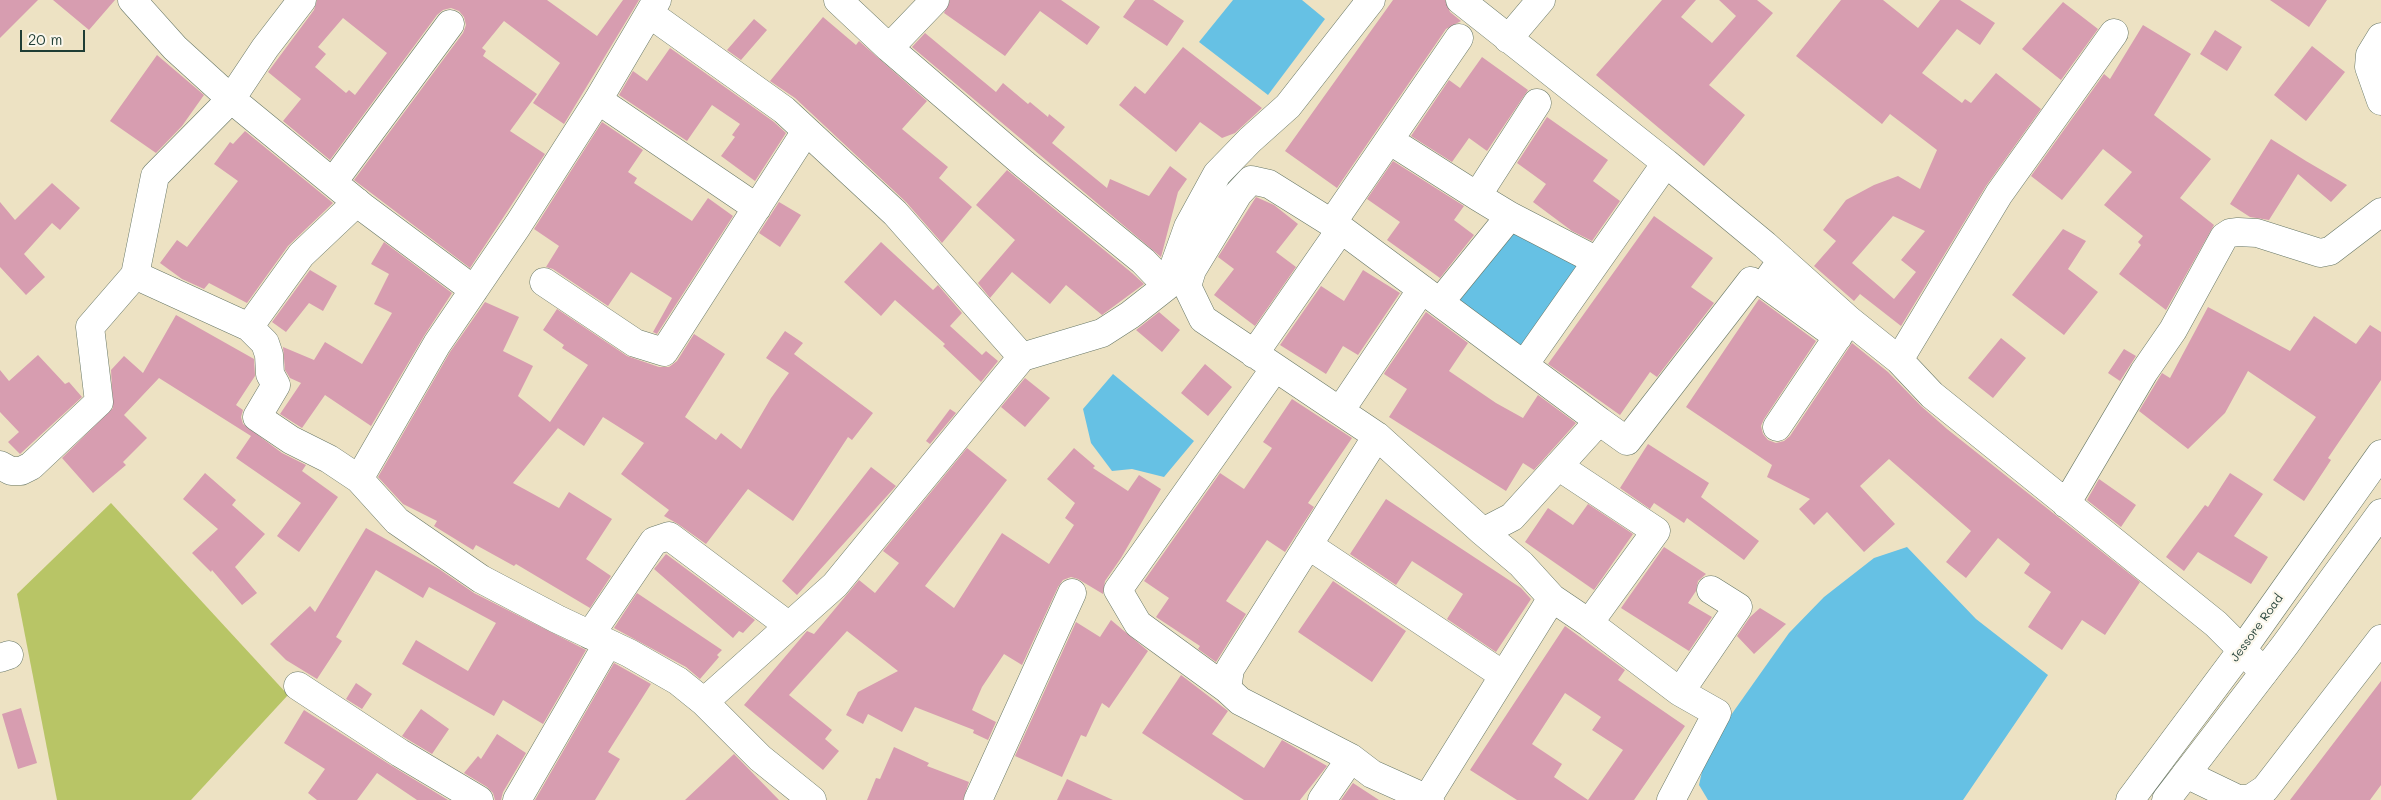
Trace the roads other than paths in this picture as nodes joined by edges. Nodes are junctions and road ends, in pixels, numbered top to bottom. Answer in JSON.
{"nodes":[{"id":1,"x":132,"y":0,"type":"edge"},
{"id":2,"x":302,"y":0,"type":"edge"},
{"id":3,"x":838,"y":0,"type":"edge"},
{"id":4,"x":935,"y":0,"type":"edge"},
{"id":5,"x":1371,"y":0,"type":"edge"},
{"id":6,"x":1460,"y":0,"type":"edge"},
{"id":7,"x":1541,"y":0,"type":"edge"},
{"id":8,"x":653,"y":7,"type":"edge"},
{"id":9,"x":450,"y":24,"type":"dead end"},
{"id":10,"x":2114,"y":33,"type":"dead end"},
{"id":11,"x":2381,"y":37,"type":"edge"},
{"id":12,"x":1459,"y":38,"type":"dead end"},
{"id":13,"x":1508,"y":39,"type":"junction"},
{"id":14,"x":889,"y":48,"type":"junction"},
{"id":15,"x":231,"y":99,"type":"junction"},
{"id":16,"x":598,"y":100,"type":"junction"},
{"id":17,"x":2381,"y":101,"type":"edge"},
{"id":18,"x":1537,"y":103,"type":"dead end"},
{"id":19,"x":806,"y":131,"type":"junction"},
{"id":20,"x":1389,"y":140,"type":"junction"},
{"id":21,"x":1666,"y":163,"type":"junction"},
{"id":22,"x":333,"y":182,"type":"junction"},
{"id":23,"x":1477,"y":196,"type":"junction"},
{"id":24,"x":357,"y":202,"type":"junction"},
{"id":25,"x":757,"y":208,"type":"junction"},
{"id":26,"x":2381,"y":212,"type":"edge"},
{"id":27,"x":1510,"y":216,"type":"junction"},
{"id":28,"x":1336,"y":226,"type":"junction"},
{"id":29,"x":1597,"y":261,"type":"junction"},
{"id":30,"x":135,"y":275,"type":"junction"},
{"id":31,"x":1751,"y":281,"type":"dead end"},
{"id":32,"x":544,"y":282,"type":"dead end"},
{"id":33,"x":1167,"y":286,"type":"junction"},
{"id":34,"x":474,"y":290,"type":"junction"},
{"id":35,"x":1431,"y":296,"type":"junction"},
{"id":36,"x":249,"y":326,"type":"junction"},
{"id":37,"x":1844,"y":329,"type":"junction"},
{"id":38,"x":1022,"y":357,"type":"junction"},
{"id":39,"x":1899,"y":360,"type":"junction"},
{"id":40,"x":1265,"y":361,"type":"junction"},
{"id":41,"x":1524,"y":365,"type":"junction"},
{"id":42,"x":1340,"y":411,"type":"junction"},
{"id":43,"x":1599,"y":421,"type":"junction"},
{"id":44,"x":1777,"y":427,"type":"dead end"},
{"id":45,"x":1377,"y":436,"type":"junction"},
{"id":46,"x":2381,"y":454,"type":"edge"},
{"id":47,"x":0,"y":465,"type":"edge"},
{"id":48,"x":1558,"y":466,"type":"junction"},
{"id":49,"x":359,"y":479,"type":"junction"},
{"id":50,"x":2066,"y":504,"type":"junction"},
{"id":51,"x":2381,"y":513,"type":"edge"},
{"id":52,"x":1482,"y":532,"type":"junction"},
{"id":53,"x":1308,"y":545,"type":"junction"},
{"id":54,"x":1711,"y":590,"type":"dead end"},
{"id":55,"x":1072,"y":593,"type":"dead end"},
{"id":56,"x":1552,"y":598,"type":"junction"},
{"id":57,"x":1589,"y":623,"type":"junction"},
{"id":58,"x":788,"y":626,"type":"junction"},
{"id":59,"x":599,"y":639,"type":"junction"},
{"id":60,"x":2381,"y":639,"type":"edge"},
{"id":61,"x":2242,"y":650,"type":"junction"},
{"id":62,"x":2264,"y":672,"type":"junction"},
{"id":63,"x":1504,"y":675,"type":"junction"},
{"id":64,"x":298,"y":686,"type":"dead end"},
{"id":65,"x":1227,"y":689,"type":"junction"},
{"id":66,"x":1680,"y":692,"type":"junction"},
{"id":67,"x":704,"y":702,"type":"junction"},
{"id":68,"x":1351,"y":758,"type":"junction"},
{"id":69,"x":2186,"y":774,"type":"junction"},
{"id":70,"x":1428,"y":799,"type":"edge"},
{"id":71,"x":479,"y":800,"type":"edge"},
{"id":72,"x":517,"y":800,"type":"edge"},
{"id":73,"x":812,"y":800,"type":"edge"},
{"id":74,"x":978,"y":800,"type":"edge"},
{"id":75,"x":1322,"y":800,"type":"edge"},
{"id":76,"x":1672,"y":800,"type":"edge"},
{"id":77,"x":2130,"y":800,"type":"edge"},
{"id":78,"x":2166,"y":800,"type":"edge"}],
"edges":[{"from":1,"to":15,"type":"street"},
{"from":2,"to":15,"type":"street"},
{"from":3,"to":14,"type":"street"},
{"from":4,"to":14,"type":"street"},
{"from":5,"to":33,"type":"street"},
{"from":6,"to":13,"type":"street"},
{"from":7,"to":13,"type":"street"},
{"from":8,"to":16,"type":"street"},
{"from":8,"to":19,"type":"street"},
{"from":9,"to":22,"type":"street"},
{"from":10,"to":39,"type":"street"},
{"from":11,"to":17,"type":"street"},
{"from":12,"to":20,"type":"street"},
{"from":13,"to":21,"type":"street"},
{"from":14,"to":33,"type":"street"},
{"from":15,"to":22,"type":"street"},
{"from":15,"to":30,"type":"street"},
{"from":16,"to":25,"type":"street"},
{"from":16,"to":34,"type":"street"},
{"from":18,"to":23,"type":"street"},
{"from":19,"to":25,"type":"street"},
{"from":19,"to":38,"type":"street"},
{"from":20,"to":23,"type":"street"},
{"from":20,"to":28,"type":"street"},
{"from":21,"to":29,"type":"street"},
{"from":21,"to":37,"type":"street"},
{"from":22,"to":24,"type":"street"},
{"from":23,"to":27,"type":"street"},
{"from":24,"to":34,"type":"street"},
{"from":24,"to":36,"type":"street"},
{"from":25,"to":32,"type":"street"},
{"from":26,"to":50,"type":"street"},
{"from":27,"to":29,"type":"street"},
{"from":27,"to":35,"type":"street"},
{"from":28,"to":35,"type":"street"},
{"from":28,"to":40,"type":"street"},
{"from":28,"to":40,"type":"street"},
{"from":29,"to":41,"type":"street"},
{"from":30,"to":36,"type":"street"},
{"from":30,"to":47,"type":"street"},
{"from":31,"to":43,"type":"street"},
{"from":33,"to":38,"type":"street"},
{"from":34,"to":49,"type":"street"},
{"from":35,"to":41,"type":"street"},
{"from":35,"to":42,"type":"street"},
{"from":36,"to":49,"type":"street"},
{"from":37,"to":39,"type":"street"},
{"from":37,"to":44,"type":"street"},
{"from":38,"to":58,"type":"street"},
{"from":39,"to":50,"type":"street"},
{"from":40,"to":42,"type":"street"},
{"from":40,"to":65,"type":"street"},
{"from":41,"to":43,"type":"street"},
{"from":42,"to":45,"type":"street"},
{"from":43,"to":48,"type":"street"},
{"from":45,"to":52,"type":"street"},
{"from":45,"to":53,"type":"street"},
{"from":46,"to":61,"type":"street","name":"Jessore Road"},
{"from":48,"to":52,"type":"street"},
{"from":48,"to":57,"type":"street"},
{"from":49,"to":59,"type":"street"},
{"from":50,"to":61,"type":"street"},
{"from":51,"to":62,"type":"street"},
{"from":52,"to":56,"type":"street"},
{"from":53,"to":63,"type":"street"},
{"from":53,"to":65,"type":"street"},
{"from":54,"to":66,"type":"street"},
{"from":55,"to":74,"type":"street"},
{"from":56,"to":57,"type":"street"},
{"from":56,"to":63,"type":"street"},
{"from":57,"to":66,"type":"street"},
{"from":58,"to":59,"type":"street"},
{"from":58,"to":67,"type":"street"},
{"from":59,"to":67,"type":"street"},
{"from":59,"to":72,"type":"street"},
{"from":60,"to":69,"type":"street"},
{"from":61,"to":62,"type":"street"},
{"from":61,"to":77,"type":"street","name":"Jessore Road"},
{"from":62,"to":69,"type":"street"},
{"from":63,"to":70,"type":"street"},
{"from":64,"to":71,"type":"street"},
{"from":65,"to":68,"type":"street"},
{"from":66,"to":76,"type":"street"},
{"from":67,"to":73,"type":"street"},
{"from":68,"to":70,"type":"street"},
{"from":68,"to":75,"type":"street"},
{"from":69,"to":78,"type":"street"}]}
